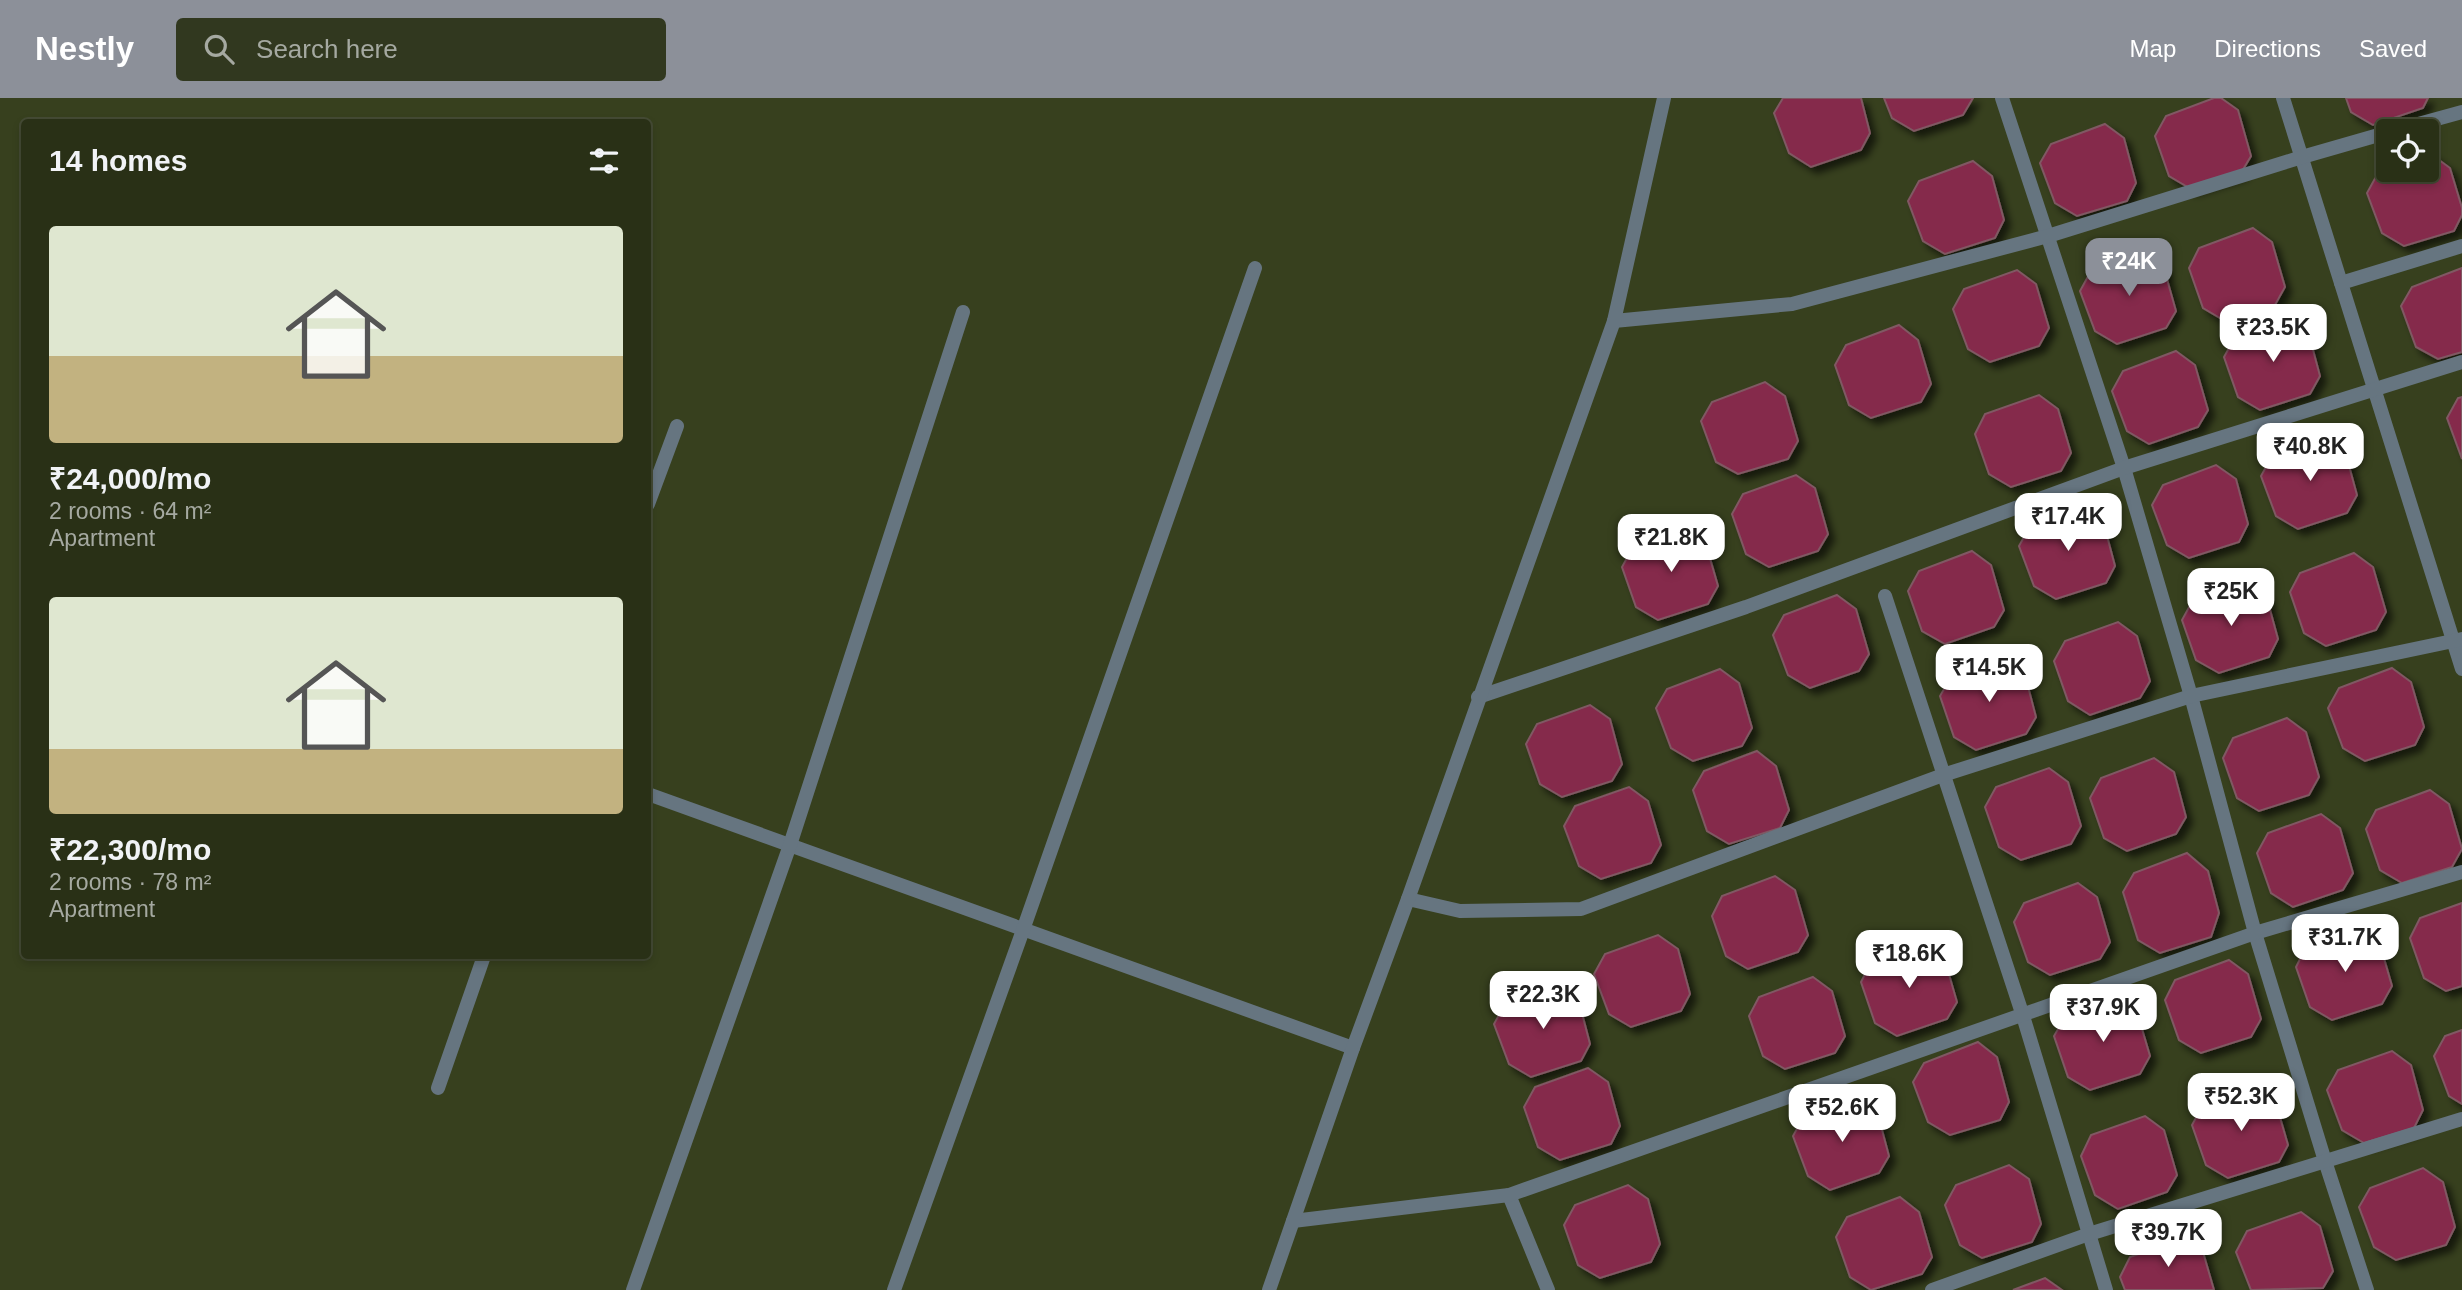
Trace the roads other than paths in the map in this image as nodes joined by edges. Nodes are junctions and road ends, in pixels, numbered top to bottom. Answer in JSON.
{"nodes":[{"id":1,"x":1664,"y":98,"type":"edge"},
{"id":2,"x":2002,"y":98,"type":"edge"},
{"id":3,"x":2283,"y":98,"type":"edge"},
{"id":4,"x":2462,"y":112,"type":"edge"},
{"id":5,"x":2437,"y":119,"type":"edge"},
{"id":6,"x":2376,"y":136,"type":"edge"},
{"id":7,"x":2302,"y":157,"type":"junction"},
{"id":8,"x":2048,"y":236,"type":"junction"},
{"id":9,"x":2462,"y":246,"type":"edge"},
{"id":10,"x":1255,"y":268,"type":"dead end"},
{"id":11,"x":2341,"y":283,"type":"junction"},
{"id":12,"x":963,"y":313,"type":"dead end"},
{"id":13,"x":1614,"y":321,"type":"junction"},
{"id":14,"x":2462,"y":362,"type":"edge"},
{"id":15,"x":2374,"y":388,"type":"junction"},
{"id":16,"x":677,"y":426,"type":"dead end"},
{"id":17,"x":2124,"y":468,"type":"junction"},
{"id":18,"x":651,"y":496,"type":"edge"},
{"id":19,"x":1885,"y":596,"type":"dead end"},
{"id":20,"x":2458,"y":640,"type":"edge"},
{"id":21,"x":2462,"y":669,"type":"edge"},
{"id":22,"x":2191,"y":696,"type":"junction"},
{"id":23,"x":1478,"y":697,"type":"junction"},
{"id":24,"x":1943,"y":775,"type":"junction"},
{"id":25,"x":651,"y":795,"type":"edge"},
{"id":26,"x":790,"y":845,"type":"junction"},
{"id":27,"x":2462,"y":872,"type":"edge"},
{"id":28,"x":1408,"y":899,"type":"junction"},
{"id":29,"x":1023,"y":930,"type":"junction"},
{"id":30,"x":2255,"y":933,"type":"junction"},
{"id":31,"x":483,"y":959,"type":"edge"},
{"id":32,"x":2023,"y":1016,"type":"junction"},
{"id":33,"x":1353,"y":1048,"type":"junction"},
{"id":34,"x":438,"y":1088,"type":"dead end"},
{"id":35,"x":2462,"y":1119,"type":"edge"},
{"id":36,"x":2325,"y":1161,"type":"junction"},
{"id":37,"x":1508,"y":1195,"type":"junction"},
{"id":38,"x":1293,"y":1222,"type":"junction"},
{"id":39,"x":2089,"y":1234,"type":"junction"},
{"id":40,"x":633,"y":1290,"type":"edge"},
{"id":41,"x":894,"y":1290,"type":"edge"},
{"id":42,"x":1269,"y":1290,"type":"edge"},
{"id":43,"x":1548,"y":1290,"type":"edge"},
{"id":44,"x":1932,"y":1290,"type":"edge"},
{"id":45,"x":2106,"y":1290,"type":"edge"},
{"id":46,"x":2367,"y":1290,"type":"edge"}],
"edges":[{"from":1,"to":13,"type":"street"},
{"from":2,"to":8,"type":"street"},
{"from":3,"to":7,"type":"street"},
{"from":4,"to":5,"type":"street"},
{"from":6,"to":7,"type":"street"},
{"from":7,"to":8,"type":"street"},
{"from":7,"to":11,"type":"street"},
{"from":8,"to":13,"type":"street"},
{"from":8,"to":17,"type":"street"},
{"from":9,"to":11,"type":"street"},
{"from":10,"to":29,"type":"street"},
{"from":11,"to":15,"type":"street"},
{"from":12,"to":26,"type":"street"},
{"from":13,"to":23,"type":"street"},
{"from":14,"to":15,"type":"street"},
{"from":15,"to":17,"type":"street"},
{"from":15,"to":20,"type":"street"},
{"from":16,"to":18,"type":"street"},
{"from":17,"to":22,"type":"street"},
{"from":17,"to":23,"type":"street"},
{"from":19,"to":24,"type":"street"},
{"from":20,"to":21,"type":"street"},
{"from":20,"to":22,"type":"street"},
{"from":22,"to":24,"type":"street"},
{"from":22,"to":30,"type":"street"},
{"from":23,"to":28,"type":"street"},
{"from":24,"to":28,"type":"street"},
{"from":24,"to":32,"type":"street"},
{"from":25,"to":26,"type":"street"},
{"from":26,"to":29,"type":"street"},
{"from":26,"to":40,"type":"street"},
{"from":27,"to":30,"type":"street"},
{"from":28,"to":33,"type":"street"},
{"from":29,"to":33,"type":"street"},
{"from":29,"to":41,"type":"street"},
{"from":30,"to":32,"type":"street"},
{"from":30,"to":36,"type":"street"},
{"from":31,"to":34,"type":"street"},
{"from":32,"to":37,"type":"street"},
{"from":32,"to":39,"type":"street"},
{"from":33,"to":38,"type":"street"},
{"from":35,"to":36,"type":"street"},
{"from":36,"to":39,"type":"street"},
{"from":36,"to":46,"type":"street"},
{"from":37,"to":38,"type":"street"},
{"from":37,"to":43,"type":"street"},
{"from":38,"to":42,"type":"street"},
{"from":39,"to":44,"type":"street"},
{"from":39,"to":45,"type":"street"}]}
